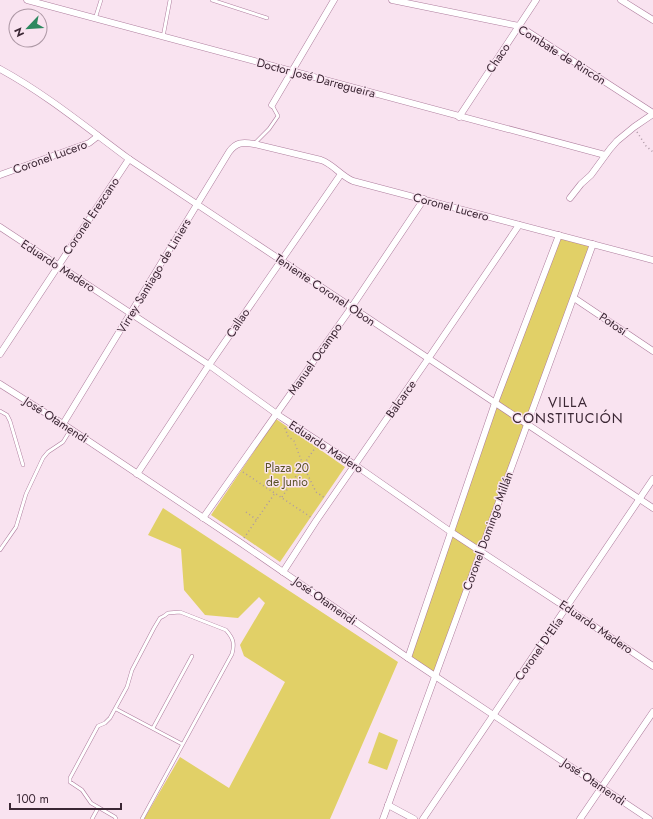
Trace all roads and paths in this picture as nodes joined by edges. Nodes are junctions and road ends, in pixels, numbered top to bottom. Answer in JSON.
{"nodes":[{"id":1,"x":27,"y":0,"type":"edge"},
{"id":2,"x":101,"y":0,"type":"edge"},
{"id":3,"x":170,"y":0,"type":"edge"},
{"id":4,"x":212,"y":0,"type":"edge"},
{"id":5,"x":334,"y":0,"type":"edge"},
{"id":6,"x":392,"y":0,"type":"edge"},
{"id":7,"x":536,"y":0,"type":"edge"},
{"id":8,"x":621,"y":0,"type":"edge"},
{"id":9,"x":267,"y":18,"type":"dead end"},
{"id":10,"x":95,"y":19,"type":"junction"},
{"id":11,"x":653,"y":20,"type":"edge"},
{"id":12,"x":519,"y":26,"type":"junction"},
{"id":13,"x":163,"y":37,"type":"junction"},
{"id":14,"x":0,"y":69,"type":"edge"},
{"id":15,"x":292,"y":72,"type":"junction"},
{"id":16,"x":272,"y":105,"type":"joint"},
{"id":17,"x":653,"y":114,"type":"edge"},
{"id":18,"x":458,"y":117,"type":"junction"},
{"id":19,"x":634,"y":127,"type":"junction"},
{"id":20,"x":98,"y":136,"type":"junction"},
{"id":21,"x":254,"y":144,"type":"junction"},
{"id":22,"x":653,"y":152,"type":"edge"},
{"id":23,"x":605,"y":155,"type":"junction"},
{"id":24,"x":129,"y":160,"type":"junction"},
{"id":25,"x":341,"y":174,"type":"junction"},
{"id":26,"x":0,"y":175,"type":"edge"},
{"id":27,"x":570,"y":198,"type":"dead end"},
{"id":28,"x":424,"y":199,"type":"junction"},
{"id":29,"x":197,"y":205,"type":"junction"},
{"id":30,"x":519,"y":225,"type":"junction"},
{"id":31,"x":0,"y":227,"type":"edge"},
{"id":32,"x":559,"y":235,"type":"junction"},
{"id":33,"x":593,"y":244,"type":"junction"},
{"id":34,"x":281,"y":260,"type":"junction"},
{"id":35,"x":653,"y":260,"type":"edge"},
{"id":36,"x":58,"y":266,"type":"junction"},
{"id":37,"x":574,"y":298,"type":"junction"},
{"id":38,"x":351,"y":308,"type":"junction"},
{"id":39,"x":132,"y":314,"type":"junction"},
{"id":40,"x":653,"y":351,"type":"edge"},
{"id":41,"x":0,"y":354,"type":"edge"},
{"id":42,"x":428,"y":359,"type":"junction"},
{"id":43,"x":209,"y":365,"type":"junction"},
{"id":44,"x":0,"y":384,"type":"edge"},
{"id":45,"x":495,"y":403,"type":"junction"},
{"id":46,"x":0,"y":411,"type":"edge"},
{"id":47,"x":279,"y":415,"type":"junction"},
{"id":48,"x":64,"y":424,"type":"junction"},
{"id":49,"x":528,"y":424,"type":"junction"},
{"id":50,"x":71,"y":429,"type":"junction"},
{"id":51,"x":319,"y":442,"type":"junction"},
{"id":52,"x":23,"y":465,"type":"dead end"},
{"id":53,"x":304,"y":465,"type":"junction"},
{"id":54,"x":355,"y":465,"type":"junction"},
{"id":55,"x":238,"y":468,"type":"junction"},
{"id":56,"x":137,"y":474,"type":"junction"},
{"id":57,"x":653,"y":479,"type":"edge"},
{"id":58,"x":275,"y":493,"type":"junction"},
{"id":59,"x":282,"y":498,"type":"junction"},
{"id":60,"x":640,"y":498,"type":"junction"},
{"id":61,"x":330,"y":501,"type":"junction"},
{"id":62,"x":653,"y":508,"type":"edge"},
{"id":63,"x":246,"y":512,"type":"dead end"},
{"id":64,"x":203,"y":518,"type":"junction"},
{"id":65,"x":257,"y":520,"type":"junction"},
{"id":66,"x":316,"y":521,"type":"junction"},
{"id":67,"x":452,"y":532,"type":"junction"},
{"id":68,"x":241,"y":543,"type":"junction"},
{"id":69,"x":0,"y":550,"type":"edge"},
{"id":70,"x":481,"y":551,"type":"junction"},
{"id":71,"x":283,"y":572,"type":"junction"},
{"id":72,"x":567,"y":608,"type":"junction"},
{"id":73,"x":192,"y":656,"type":"dead end"},
{"id":74,"x":408,"y":658,"type":"junction"},
{"id":75,"x":653,"y":666,"type":"edge"},
{"id":76,"x":436,"y":676,"type":"junction"},
{"id":77,"x":116,"y":709,"type":"junction"},
{"id":78,"x":653,"y":712,"type":"edge"},
{"id":79,"x":493,"y":715,"type":"junction"},
{"id":80,"x":153,"y":728,"type":"junction"},
{"id":81,"x":182,"y":744,"type":"junction"},
{"id":82,"x":601,"y":787,"type":"junction"},
{"id":83,"x":388,"y":805,"type":"junction"},
{"id":84,"x":98,"y":808,"type":"junction"},
{"id":85,"x":92,"y":819,"type":"edge"},
{"id":86,"x":116,"y":819,"type":"edge"},
{"id":87,"x":142,"y":819,"type":"edge"},
{"id":88,"x":383,"y":819,"type":"edge"},
{"id":89,"x":414,"y":819,"type":"edge"},
{"id":90,"x":423,"y":819,"type":"edge"},
{"id":91,"x":580,"y":819,"type":"edge"},
{"id":92,"x":649,"y":819,"type":"edge"}],
"edges":[{"from":1,"to":10,"type":"street","name":"Doctor José Darregueira"},
{"from":2,"to":10,"type":"lane"},
{"from":3,"to":13,"type":"lane"},
{"from":4,"to":9,"type":"lane"},
{"from":5,"to":15,"type":"street"},
{"from":6,"to":12,"type":"street","name":"Combate de Rincón"},
{"from":7,"to":12,"type":"street","name":"Chaco"},
{"from":8,"to":11,"type":"street"},
{"from":10,"to":13,"type":"street","name":"Doctor José Darregueira"},
{"from":12,"to":17,"type":"street","name":"Combate de Rincón"},
{"from":12,"to":18,"type":"street","name":"Chaco"},
{"from":13,"to":15,"type":"street","name":"Doctor José Darregueira"},
{"from":14,"to":20,"type":"street","name":"Teniente Coronel Obon"},
{"from":15,"to":16,"type":"street"},
{"from":15,"to":18,"type":"street","name":"Doctor José Darregueira"},
{"from":16,"to":21,"type":"lane"},
{"from":17,"to":19,"type":"street"},
{"from":18,"to":23,"type":"street","name":"Doctor José Darregueira"},
{"from":19,"to":22,"type":"path"},
{"from":19,"to":23,"type":"street"},
{"from":20,"to":24,"type":"street","name":"Teniente Coronel Obon"},
{"from":20,"to":26,"type":"street","name":"Coronel Lucero"},
{"from":21,"to":25,"type":"street","name":"Coronel Lucero"},
{"from":21,"to":29,"type":"street","name":"Virrey Santiago de Liniers"},
{"from":23,"to":27,"type":"street"},
{"from":24,"to":29,"type":"street","name":"Teniente Coronel Obon"},
{"from":24,"to":36,"type":"street","name":"Coronel Erezcano"},
{"from":25,"to":28,"type":"street","name":"Coronel Lucero"},
{"from":25,"to":34,"type":"street","name":"Callao"},
{"from":28,"to":30,"type":"street","name":"Coronel Lucero"},
{"from":28,"to":38,"type":"street","name":"Manuel Ocampo"},
{"from":29,"to":34,"type":"street","name":"Teniente Coronel Obon"},
{"from":29,"to":39,"type":"street","name":"Virrey Santiago de Liniers"},
{"from":30,"to":32,"type":"street","name":"Coronel Lucero"},
{"from":30,"to":42,"type":"street","name":"Balcarce"},
{"from":31,"to":36,"type":"street","name":"Eduardo Madero"},
{"from":32,"to":33,"type":"street","name":"Coronel Lucero"},
{"from":32,"to":45,"type":"street"},
{"from":33,"to":35,"type":"street","name":"Coronel Lucero"},
{"from":33,"to":37,"type":"street","name":"Coronel Domingo Millán"},
{"from":34,"to":38,"type":"street","name":"Teniente Coronel Obon"},
{"from":34,"to":43,"type":"street","name":"Callao"},
{"from":36,"to":39,"type":"street","name":"Eduardo Madero"},
{"from":36,"to":41,"type":"street","name":"Coronel Erezcano"},
{"from":37,"to":40,"type":"street","name":"Potosí"},
{"from":37,"to":49,"type":"street","name":"Coronel Domingo Millán"},
{"from":38,"to":42,"type":"street","name":"Teniente Coronel Obon"},
{"from":38,"to":47,"type":"street","name":"Manuel Ocampo"},
{"from":39,"to":43,"type":"street","name":"Eduardo Madero"},
{"from":39,"to":48,"type":"street","name":"Virrey Santiago de Liniers"},
{"from":42,"to":45,"type":"street","name":"Teniente Coronel Obon"},
{"from":42,"to":54,"type":"street","name":"Balcarce"},
{"from":43,"to":47,"type":"street","name":"Eduardo Madero"},
{"from":43,"to":56,"type":"street","name":"Callao"},
{"from":44,"to":48,"type":"street","name":"José Otamendi"},
{"from":45,"to":49,"type":"street","name":"Teniente Coronel Obon"},
{"from":45,"to":67,"type":"street"},
{"from":46,"to":52,"type":"lane"},
{"from":47,"to":51,"type":"street","name":"Eduardo Madero"},
{"from":47,"to":53,"type":"path"},
{"from":47,"to":55,"type":"street","name":"Manuel Ocampo"},
{"from":48,"to":50,"type":"street","name":"José Otamendi"},
{"from":49,"to":60,"type":"street","name":"Teniente Coronel Obon"},
{"from":49,"to":70,"type":"street","name":"Coronel Domingo Millán"},
{"from":50,"to":56,"type":"street","name":"José Otamendi"},
{"from":50,"to":69,"type":"lane"},
{"from":51,"to":53,"type":"path"},
{"from":51,"to":54,"type":"street","name":"Eduardo Madero"},
{"from":53,"to":59,"type":"path"},
{"from":53,"to":61,"type":"path"},
{"from":54,"to":61,"type":"street","name":"Balcarce"},
{"from":54,"to":67,"type":"street","name":"Eduardo Madero"},
{"from":55,"to":58,"type":"path"},
{"from":55,"to":64,"type":"street","name":"Manuel Ocampo"},
{"from":56,"to":64,"type":"street","name":"José Otamendi"},
{"from":57,"to":60,"type":"street","name":"Coronel D'Elía"},
{"from":58,"to":59,"type":"path"},
{"from":58,"to":65,"type":"path"},
{"from":59,"to":66,"type":"path"},
{"from":60,"to":62,"type":"street","name":"Teniente Coronel Obon"},
{"from":60,"to":72,"type":"street","name":"Coronel D'Elía"},
{"from":61,"to":66,"type":"street","name":"Balcarce"},
{"from":63,"to":65,"type":"path"},
{"from":64,"to":68,"type":"street","name":"José Otamendi"},
{"from":65,"to":68,"type":"path"},
{"from":66,"to":71,"type":"street","name":"Balcarce"},
{"from":67,"to":70,"type":"street","name":"Eduardo Madero"},
{"from":67,"to":74,"type":"street"},
{"from":68,"to":71,"type":"street","name":"José Otamendi"},
{"from":70,"to":72,"type":"street","name":"Eduardo Madero"},
{"from":70,"to":76,"type":"street","name":"Coronel Domingo Millán"},
{"from":71,"to":74,"type":"street","name":"José Otamendi"},
{"from":72,"to":75,"type":"street","name":"Eduardo Madero"},
{"from":72,"to":79,"type":"street","name":"Coronel D'Elía"},
{"from":73,"to":80,"type":"lane"},
{"from":74,"to":76,"type":"street","name":"José Otamendi"},
{"from":76,"to":79,"type":"street","name":"José Otamendi"},
{"from":76,"to":83,"type":"street","name":"Coronel Domingo Millán"},
{"from":77,"to":80,"type":"lane"},
{"from":77,"to":81,"type":"lane"},
{"from":77,"to":84,"type":"lane"},
{"from":78,"to":82,"type":"street"},
{"from":79,"to":82,"type":"street","name":"José Otamendi"},
{"from":79,"to":90,"type":"street","name":"Coronel D'Elía"},
{"from":80,"to":81,"type":"lane"},
{"from":81,"to":87,"type":"lane"},
{"from":82,"to":91,"type":"street"},
{"from":82,"to":92,"type":"street","name":"José Otamendi"},
{"from":83,"to":88,"type":"street","name":"Coronel Domingo Millán"},
{"from":83,"to":89,"type":"street"},
{"from":84,"to":85,"type":"lane"},
{"from":84,"to":86,"type":"lane"}]}
